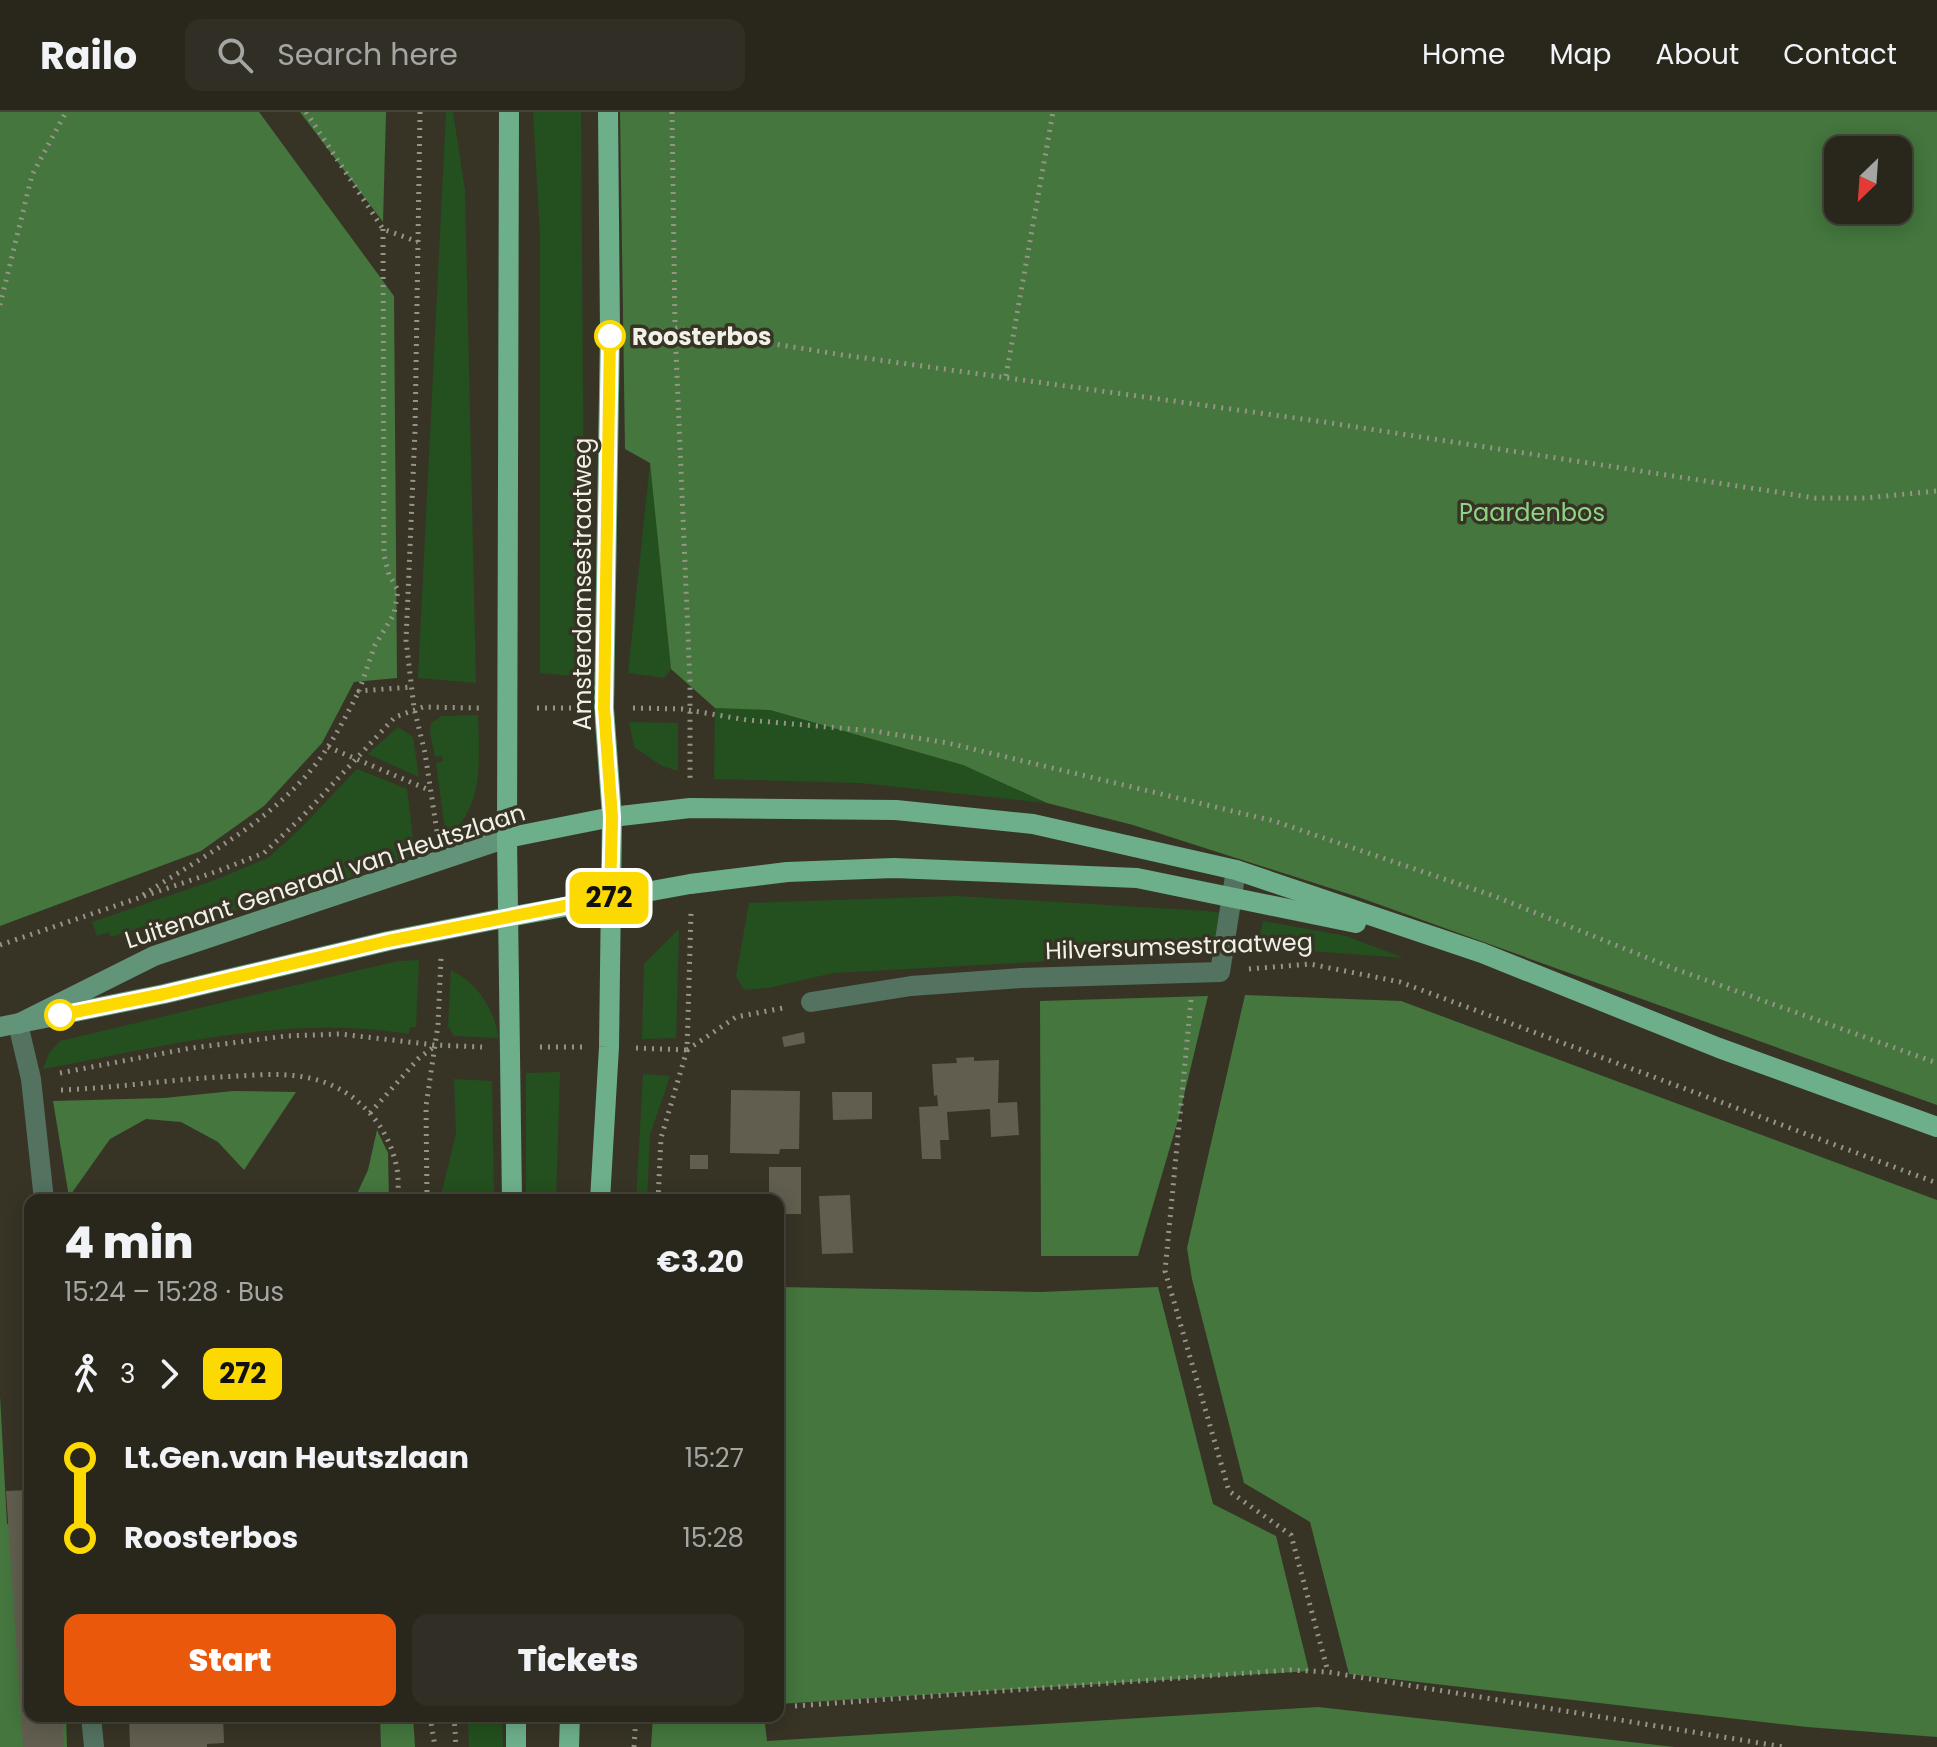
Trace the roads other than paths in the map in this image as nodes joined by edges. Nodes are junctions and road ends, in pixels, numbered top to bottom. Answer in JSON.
{"nodes":[{"id":1,"x":509,"y":112,"type":"edge"},
{"id":2,"x":608,"y":112,"type":"edge"},
{"id":3,"x":612,"y":817,"type":"junction"},
{"id":4,"x":507,"y":838,"type":"junction"},
{"id":5,"x":1236,"y":870,"type":"junction"},
{"id":6,"x":610,"y":897,"type":"junction"},
{"id":7,"x":1231,"y":898,"type":"junction"},
{"id":8,"x":509,"y":917,"type":"junction"},
{"id":9,"x":1424,"y":936,"type":"junction"},
{"id":10,"x":811,"y":1002,"type":"road end"},
{"id":11,"x":9,"y":1026,"type":"edge"},
{"id":12,"x":1937,"y":1127,"type":"edge"},
{"id":13,"x":43,"y":1194,"type":"edge"},
{"id":14,"x":512,"y":1194,"type":"edge"},
{"id":15,"x":600,"y":1194,"type":"edge"},
{"id":16,"x":92,"y":1722,"type":"edge"},
{"id":17,"x":516,"y":1722,"type":"edge"},
{"id":18,"x":570,"y":1722,"type":"edge"},
{"id":19,"x":94,"y":1747,"type":"edge"},
{"id":20,"x":516,"y":1747,"type":"edge"},
{"id":21,"x":569,"y":1747,"type":"edge"}],
"edges":[{"from":1,"to":4,"type":"main road"},
{"from":2,"to":3,"type":"main road","name":"Amsterdamsestraatweg"},
{"from":3,"to":4,"type":"main road","name":"Luitenant Generaal van Heutszlaan"},
{"from":3,"to":5,"type":"main road","name":"Hilversumsestraatweg"},
{"from":3,"to":6,"type":"main road","name":"Amsterdamsestraatweg"},
{"from":4,"to":8,"type":"main road"},
{"from":4,"to":11,"type":"main road","name":"Luitenant Generaal van Heutszlaan"},
{"from":5,"to":7,"type":"street"},
{"from":5,"to":9,"type":"main road","name":"Hilversumsestraatweg"},
{"from":6,"to":7,"type":"main road","name":"Hilversumsestraatweg"},
{"from":6,"to":8,"type":"main road","name":"Hilversumsestraatweg"},
{"from":6,"to":15,"type":"main road","name":"Amsterdamsestraatweg"},
{"from":7,"to":9,"type":"main road","name":"Hilversumsestraatweg"},
{"from":7,"to":10,"type":"street","name":"Hilversumsestraatweg"},
{"from":8,"to":11,"type":"main road"},
{"from":8,"to":14,"type":"main road"},
{"from":9,"to":12,"type":"main road","name":"Hilversumsestraatweg"},
{"from":11,"to":13,"type":"street"},
{"from":16,"to":19,"type":"street"},
{"from":17,"to":20,"type":"main road"},
{"from":18,"to":21,"type":"main road"}]}
